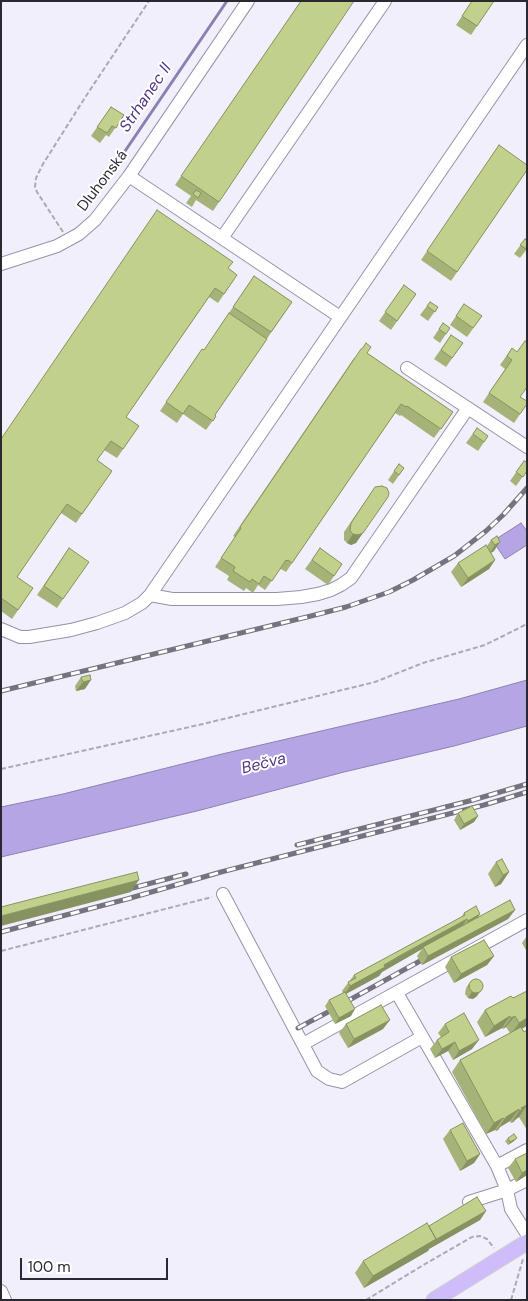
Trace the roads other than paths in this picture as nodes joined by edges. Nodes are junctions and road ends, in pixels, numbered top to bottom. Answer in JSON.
{"nodes":[{"id":1,"x":248,"y":1,"type":"edge"},
{"id":2,"x":385,"y":1,"type":"edge"},
{"id":3,"x":527,"y":45,"type":"edge"},
{"id":4,"x":129,"y":176,"type":"junction"},
{"id":5,"x":222,"y":238,"type":"junction"},
{"id":6,"x":1,"y":264,"type":"edge"},
{"id":7,"x":340,"y":317,"type":"junction"},
{"id":8,"x":407,"y":368,"type":"dead end"},
{"id":9,"x":468,"y":408,"type":"junction"},
{"id":10,"x":527,"y":447,"type":"edge"},
{"id":11,"x":150,"y":596,"type":"junction"},
{"id":12,"x":1,"y":629,"type":"edge"},
{"id":13,"x":223,"y":894,"type":"road end"},
{"id":14,"x":527,"y":920,"type":"edge"},
{"id":15,"x":397,"y":993,"type":"junction"},
{"id":16,"x":422,"y":1038,"type":"junction"},
{"id":17,"x":303,"y":1044,"type":"junction"},
{"id":18,"x":527,"y":1150,"type":"edge"},
{"id":19,"x":497,"y":1166,"type":"junction"},
{"id":20,"x":527,"y":1180,"type":"edge"},
{"id":21,"x":506,"y":1190,"type":"junction"},
{"id":22,"x":469,"y":1202,"type":"edge"},
{"id":23,"x":525,"y":1228,"type":"edge"},
{"id":24,"x":525,"y":1249,"type":"edge"},
{"id":25,"x":1,"y":1291,"type":"edge"},
{"id":26,"x":5,"y":1300,"type":"edge"},
{"id":27,"x":434,"y":1300,"type":"edge"}],
"edges":[{"from":1,"to":4,"type":"street","name":"Dluhonská"},
{"from":2,"to":5,"type":"street"},
{"from":3,"to":7,"type":"street"},
{"from":4,"to":5,"type":"street"},
{"from":4,"to":6,"type":"street","name":"Dluhonská"},
{"from":5,"to":7,"type":"street"},
{"from":7,"to":11,"type":"street"},
{"from":8,"to":9,"type":"street"},
{"from":9,"to":10,"type":"street"},
{"from":9,"to":11,"type":"street"},
{"from":11,"to":12,"type":"street"},
{"from":13,"to":17,"type":"street"},
{"from":14,"to":15,"type":"street"},
{"from":15,"to":16,"type":"street"},
{"from":15,"to":17,"type":"street"},
{"from":16,"to":17,"type":"street"},
{"from":16,"to":19,"type":"street"},
{"from":18,"to":19,"type":"street"},
{"from":19,"to":21,"type":"street"},
{"from":20,"to":21,"type":"street"},
{"from":21,"to":22,"type":"street"},
{"from":21,"to":23,"type":"street"},
{"from":24,"to":27,"type":"main road"},
{"from":25,"to":26,"type":"street"}]}
